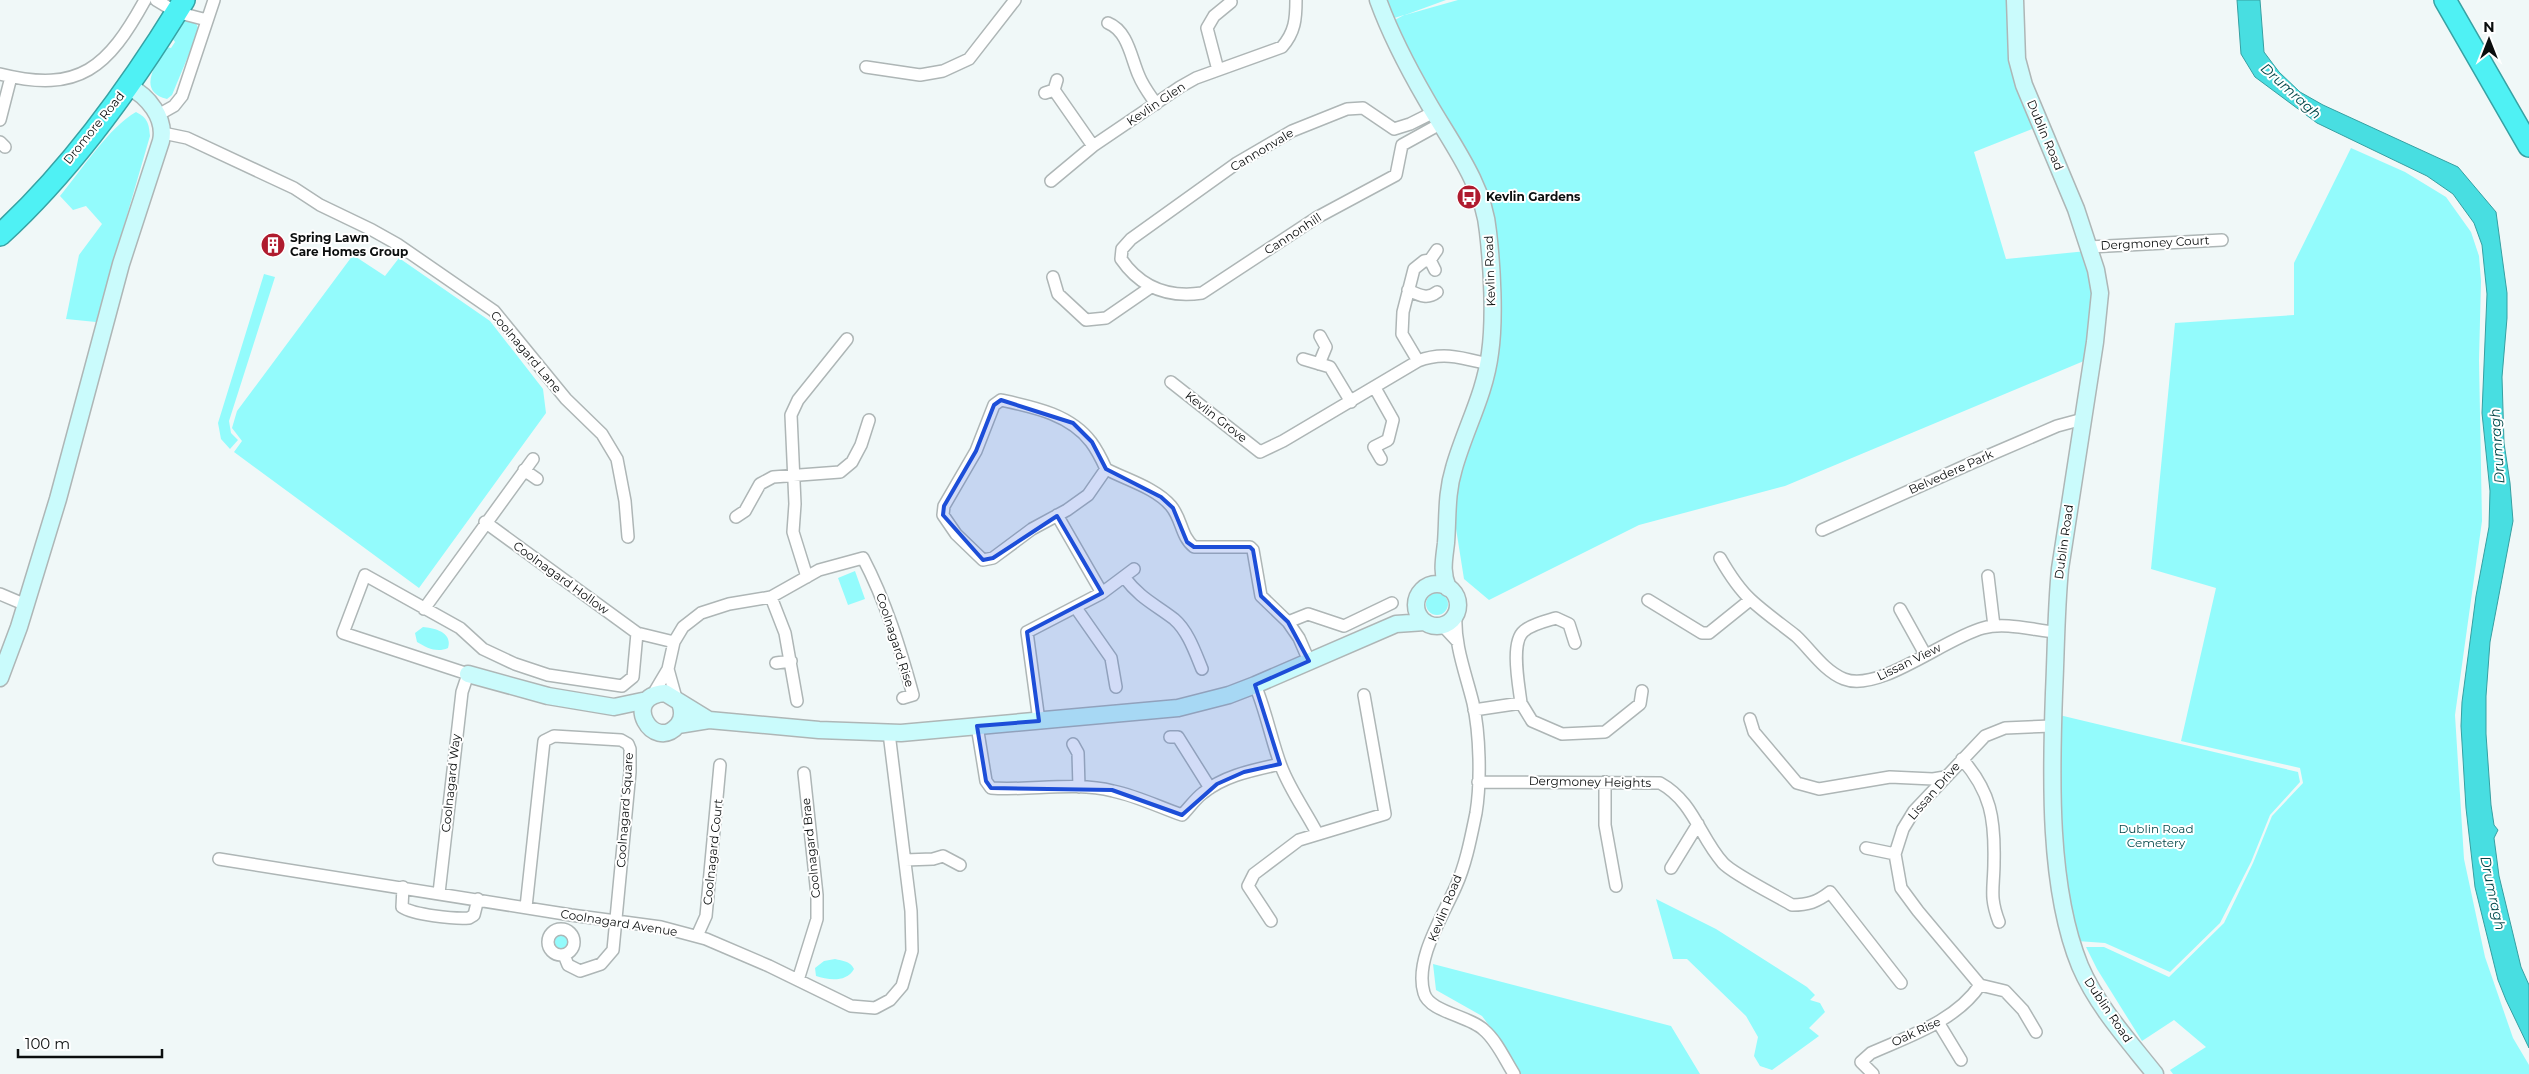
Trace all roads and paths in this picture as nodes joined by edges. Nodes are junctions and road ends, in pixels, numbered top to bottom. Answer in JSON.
{"nodes":[{"id":1,"x":145,"y":0,"type":"edge"},
{"id":2,"x":156,"y":0,"type":"edge"},
{"id":3,"x":214,"y":0,"type":"edge"},
{"id":4,"x":1015,"y":0,"type":"edge"},
{"id":5,"x":1296,"y":0,"type":"edge"},
{"id":6,"x":1378,"y":0,"type":"edge"},
{"id":7,"x":2015,"y":0,"type":"edge"},
{"id":8,"x":2445,"y":0,"type":"edge"},
{"id":9,"x":1233,"y":2,"type":"edge"},
{"id":10,"x":180,"y":6,"type":"edge"},
{"id":11,"x":207,"y":20,"type":"junction"},
{"id":12,"x":1116,"y":23,"type":"dead end"},
{"id":13,"x":866,"y":67,"type":"dead end"},
{"id":14,"x":1218,"y":70,"type":"junction"},
{"id":15,"x":6,"y":75,"type":"edge"},
{"id":16,"x":128,"y":86,"type":"junction"},
{"id":17,"x":1052,"y":88,"type":"dead end"},
{"id":18,"x":1156,"y":104,"type":"junction"},
{"id":19,"x":158,"y":115,"type":"junction"},
{"id":20,"x":1437,"y":118,"type":"junction"},
{"id":21,"x":0,"y":120,"type":"edge"},
{"id":22,"x":163,"y":133,"type":"junction"},
{"id":23,"x":1093,"y":146,"type":"junction"},
{"id":24,"x":2529,"y":146,"type":"edge"},
{"id":25,"x":1051,"y":180,"type":"dead end"},
{"id":26,"x":0,"y":235,"type":"edge"},
{"id":27,"x":2222,"y":240,"type":"dead end"},
{"id":28,"x":2089,"y":247,"type":"junction"},
{"id":29,"x":1437,"y":250,"type":"dead end"},
{"id":30,"x":1126,"y":267,"type":"joint"},
{"id":31,"x":1053,"y":277,"type":"dead end"},
{"id":32,"x":1151,"y":287,"type":"junction"},
{"id":33,"x":1408,"y":290,"type":"junction"},
{"id":34,"x":1437,"y":292,"type":"dead end"},
{"id":35,"x":1320,"y":336,"type":"dead end"},
{"id":36,"x":847,"y":339,"type":"dead end"},
{"id":37,"x":1303,"y":360,"type":"dead end"},
{"id":38,"x":1418,"y":361,"type":"junction"},
{"id":39,"x":1318,"y":364,"type":"junction"},
{"id":40,"x":1488,"y":364,"type":"junction"},
{"id":41,"x":1171,"y":382,"type":"dead end"},
{"id":42,"x":1375,"y":388,"type":"junction"},
{"id":43,"x":1351,"y":402,"type":"junction"},
{"id":44,"x":2083,"y":419,"type":"junction"},
{"id":45,"x":869,"y":420,"type":"dead end"},
{"id":46,"x":533,"y":459,"type":"dead end"},
{"id":47,"x":1381,"y":459,"type":"dead end"},
{"id":48,"x":1106,"y":469,"type":"junction"},
{"id":49,"x":524,"y":470,"type":"junction"},
{"id":50,"x":793,"y":476,"type":"junction"},
{"id":51,"x":537,"y":479,"type":"dead end"},
{"id":52,"x":1057,"y":515,"type":"junction"},
{"id":53,"x":736,"y":517,"type":"dead end"},
{"id":54,"x":486,"y":522,"type":"junction"},
{"id":55,"x":1822,"y":530,"type":"dead end"},
{"id":56,"x":628,"y":537,"type":"dead end"},
{"id":57,"x":1720,"y":558,"type":"dead end"},
{"id":58,"x":1442,"y":562,"type":"junction"},
{"id":59,"x":1134,"y":569,"type":"dead end"},
{"id":60,"x":1988,"y":576,"type":"dead end"},
{"id":61,"x":807,"y":577,"type":"junction"},
{"id":62,"x":1124,"y":577,"type":"junction"},
{"id":63,"x":1429,"y":586,"type":"junction"},
{"id":64,"x":1448,"y":588,"type":"junction"},
{"id":65,"x":1102,"y":593,"type":"junction"},
{"id":66,"x":0,"y":594,"type":"edge"},
{"id":67,"x":772,"y":598,"type":"junction"},
{"id":68,"x":1648,"y":600,"type":"dead end"},
{"id":69,"x":1750,"y":600,"type":"junction"},
{"id":70,"x":1392,"y":603,"type":"dead end"},
{"id":71,"x":1416,"y":603,"type":"junction"},
{"id":72,"x":26,"y":605,"type":"junction"},
{"id":73,"x":1076,"y":608,"type":"junction"},
{"id":74,"x":424,"y":609,"type":"junction"},
{"id":75,"x":1900,"y":609,"type":"dead end"},
{"id":76,"x":1456,"y":614,"type":"junction"},
{"id":77,"x":1288,"y":622,"type":"junction"},
{"id":78,"x":1425,"y":622,"type":"junction"},
{"id":79,"x":1396,"y":624,"type":"junction"},
{"id":80,"x":1442,"y":625,"type":"junction"},
{"id":81,"x":1994,"y":626,"type":"junction"},
{"id":82,"x":2055,"y":632,"type":"junction"},
{"id":83,"x":637,"y":633,"type":"junction"},
{"id":84,"x":674,"y":642,"type":"junction"},
{"id":85,"x":1457,"y":642,"type":"junction"},
{"id":86,"x":1576,"y":643,"type":"dead end"},
{"id":87,"x":1925,"y":654,"type":"junction"},
{"id":88,"x":792,"y":661,"type":"junction"},
{"id":89,"x":1309,"y":662,"type":"junction"},
{"id":90,"x":776,"y":663,"type":"dead end"},
{"id":91,"x":668,"y":668,"type":"junction"},
{"id":92,"x":1202,"y":669,"type":"dead end"},
{"id":93,"x":468,"y":674,"type":"junction"},
{"id":94,"x":0,"y":678,"type":"edge"},
{"id":95,"x":1255,"y":685,"type":"junction"},
{"id":96,"x":1116,"y":687,"type":"dead end"},
{"id":97,"x":1642,"y":691,"type":"dead end"},
{"id":98,"x":1364,"y":696,"type":"dead end"},
{"id":99,"x":649,"y":698,"type":"junction"},
{"id":100,"x":903,"y":698,"type":"dead end"},
{"id":101,"x":678,"y":701,"type":"junction"},
{"id":102,"x":797,"y":701,"type":"dead end"},
{"id":103,"x":1521,"y":702,"type":"junction"},
{"id":104,"x":614,"y":706,"type":"junction"},
{"id":105,"x":1474,"y":710,"type":"junction"},
{"id":106,"x":1750,"y":719,"type":"dead end"},
{"id":107,"x":709,"y":720,"type":"junction"},
{"id":108,"x":1039,"y":721,"type":"junction"},
{"id":109,"x":647,"y":725,"type":"junction"},
{"id":110,"x":678,"y":725,"type":"junction"},
{"id":111,"x":977,"y":726,"type":"junction"},
{"id":112,"x":2052,"y":726,"type":"junction"},
{"id":113,"x":888,"y":733,"type":"junction"},
{"id":114,"x":1170,"y":737,"type":"dead end"},
{"id":115,"x":1073,"y":744,"type":"dead end"},
{"id":116,"x":1962,"y":759,"type":"junction"},
{"id":117,"x":1280,"y":764,"type":"junction"},
{"id":118,"x":720,"y":765,"type":"dead end"},
{"id":119,"x":804,"y":773,"type":"dead end"},
{"id":120,"x":1945,"y":777,"type":"junction"},
{"id":121,"x":1478,"y":782,"type":"junction"},
{"id":122,"x":1605,"y":782,"type":"junction"},
{"id":123,"x":1079,"y":787,"type":"junction"},
{"id":124,"x":1210,"y":788,"type":"junction"},
{"id":125,"x":1698,"y":824,"type":"junction"},
{"id":126,"x":1317,"y":833,"type":"junction"},
{"id":127,"x":1866,"y":848,"type":"dead end"},
{"id":128,"x":1895,"y":854,"type":"junction"},
{"id":129,"x":219,"y":859,"type":"dead end"},
{"id":130,"x":905,"y":860,"type":"junction"},
{"id":131,"x":960,"y":865,"type":"dead end"},
{"id":132,"x":1671,"y":868,"type":"dead end"},
{"id":133,"x":1616,"y":886,"type":"dead end"},
{"id":134,"x":403,"y":887,"type":"junction"},
{"id":135,"x":439,"y":893,"type":"junction"},
{"id":136,"x":478,"y":900,"type":"junction"},
{"id":137,"x":526,"y":908,"type":"junction"},
{"id":138,"x":616,"y":921,"type":"junction"},
{"id":139,"x":1271,"y":921,"type":"dead end"},
{"id":140,"x":1999,"y":922,"type":"dead end"},
{"id":141,"x":698,"y":936,"type":"junction"},
{"id":142,"x":564,"y":955,"type":"dead end"},
{"id":143,"x":798,"y":980,"type":"junction"},
{"id":144,"x":1901,"y":984,"type":"dead end"},
{"id":145,"x":1980,"y":985,"type":"junction"},
{"id":146,"x":1938,"y":1022,"type":"junction"},
{"id":147,"x":2036,"y":1032,"type":"dead end"},
{"id":148,"x":1961,"y":1060,"type":"dead end"},
{"id":149,"x":1514,"y":1074,"type":"edge"},
{"id":150,"x":1873,"y":1074,"type":"edge"},
{"id":151,"x":2155,"y":1074,"type":"edge"}],
"edges":[{"from":1,"to":15,"type":"street"},
{"from":2,"to":10,"type":"street"},
{"from":3,"to":11,"type":"street"},
{"from":4,"to":13,"type":"street"},
{"from":5,"to":14,"type":"street","name":"Kevlin Glen"},
{"from":6,"to":20,"type":"street","name":"Kevlin Road"},
{"from":7,"to":28,"type":"street","name":"Dublin Road"},
{"from":8,"to":24,"type":"highway"},
{"from":9,"to":14,"type":"street"},
{"from":10,"to":11,"type":"street"},
{"from":10,"to":16,"type":"highway","name":"Dromore Road"},
{"from":11,"to":19,"type":"street"},
{"from":12,"to":18,"type":"street"},
{"from":14,"to":18,"type":"street","name":"Kevlin Glen"},
{"from":15,"to":21,"type":"street"},
{"from":16,"to":19,"type":"street"},
{"from":16,"to":26,"type":"highway","name":"Dromore Road"},
{"from":17,"to":23,"type":"street"},
{"from":18,"to":23,"type":"street","name":"Kevlin Glen"},
{"from":19,"to":22,"type":"street"},
{"from":20,"to":30,"type":"street","name":"Cannonvale"},
{"from":20,"to":32,"type":"street","name":"Cannonhill"},
{"from":20,"to":40,"type":"street","name":"Kevlin Road"},
{"from":22,"to":56,"type":"street","name":"Coolnagard Lane"},
{"from":22,"to":72,"type":"street"},
{"from":23,"to":25,"type":"street","name":"Kevlin Glen"},
{"from":27,"to":28,"type":"street","name":"Dergmoney Court"},
{"from":28,"to":44,"type":"street","name":"Dublin Road"},
{"from":29,"to":33,"type":"street"},
{"from":30,"to":32,"type":"street","name":"Cannonhill"},
{"from":31,"to":32,"type":"street"},
{"from":33,"to":34,"type":"street"},
{"from":33,"to":38,"type":"street"},
{"from":35,"to":39,"type":"street"},
{"from":36,"to":50,"type":"street"},
{"from":37,"to":39,"type":"street"},
{"from":38,"to":40,"type":"street"},
{"from":38,"to":42,"type":"street"},
{"from":39,"to":43,"type":"street"},
{"from":40,"to":58,"type":"street","name":"Kevlin Road"},
{"from":41,"to":43,"type":"street","name":"Kevlin Grove"},
{"from":42,"to":43,"type":"street"},
{"from":42,"to":47,"type":"street"},
{"from":44,"to":55,"type":"street","name":"Belvedere Park"},
{"from":44,"to":82,"type":"street","name":"Dublin Road"},
{"from":45,"to":50,"type":"street"},
{"from":46,"to":49,"type":"street"},
{"from":48,"to":52,"type":"street"},
{"from":48,"to":52,"type":"street"},
{"from":48,"to":77,"type":"street"},
{"from":49,"to":51,"type":"street"},
{"from":49,"to":54,"type":"street"},
{"from":50,"to":53,"type":"street"},
{"from":50,"to":61,"type":"street"},
{"from":52,"to":65,"type":"street"},
{"from":54,"to":74,"type":"street"},
{"from":54,"to":83,"type":"street","name":"Coolnagard Hollow"},
{"from":57,"to":69,"type":"street","name":"Lissan View"},
{"from":58,"to":63,"type":"street","name":"Kevlin Road"},
{"from":58,"to":64,"type":"street","name":"Kevlin Road"},
{"from":59,"to":62,"type":"street"},
{"from":60,"to":81,"type":"street"},
{"from":61,"to":67,"type":"street","name":"Coolnagard Rise"},
{"from":61,"to":100,"type":"street","name":"Coolnagard Rise"},
{"from":62,"to":65,"type":"street"},
{"from":62,"to":92,"type":"street"},
{"from":63,"to":64,"type":"street"},
{"from":63,"to":71,"type":"street"},
{"from":64,"to":76,"type":"street"},
{"from":65,"to":73,"type":"street"},
{"from":66,"to":72,"type":"street"},
{"from":67,"to":84,"type":"street","name":"Coolnagard Rise"},
{"from":67,"to":88,"type":"street"},
{"from":68,"to":69,"type":"street"},
{"from":69,"to":87,"type":"street","name":"Lissan View"},
{"from":70,"to":77,"type":"street"},
{"from":71,"to":78,"type":"street"},
{"from":71,"to":79,"type":"street"},
{"from":72,"to":94,"type":"street"},
{"from":73,"to":96,"type":"street"},
{"from":73,"to":108,"type":"street"},
{"from":74,"to":83,"type":"street"},
{"from":74,"to":93,"type":"street"},
{"from":75,"to":87,"type":"street"},
{"from":76,"to":80,"type":"street"},
{"from":76,"to":85,"type":"street","name":"Kevlin Road"},
{"from":77,"to":89,"type":"street"},
{"from":78,"to":79,"type":"street"},
{"from":78,"to":80,"type":"street"},
{"from":79,"to":89,"type":"street"},
{"from":80,"to":85,"type":"street","name":"Kevlin Road"},
{"from":81,"to":82,"type":"street","name":"Lissan View"},
{"from":81,"to":87,"type":"street","name":"Lissan View"},
{"from":82,"to":112,"type":"street","name":"Dublin Road"},
{"from":83,"to":84,"type":"street","name":"Coolnagard Hollow"},
{"from":84,"to":91,"type":"street"},
{"from":85,"to":105,"type":"street","name":"Kevlin Road"},
{"from":86,"to":103,"type":"street"},
{"from":88,"to":90,"type":"street"},
{"from":88,"to":102,"type":"street"},
{"from":89,"to":95,"type":"street"},
{"from":91,"to":99,"type":"street"},
{"from":91,"to":101,"type":"street"},
{"from":93,"to":104,"type":"street"},
{"from":93,"to":135,"type":"street","name":"Coolnagard Way"},
{"from":95,"to":108,"type":"street"},
{"from":95,"to":117,"type":"street"},
{"from":97,"to":103,"type":"street"},
{"from":98,"to":126,"type":"street"},
{"from":99,"to":101,"type":"street"},
{"from":99,"to":104,"type":"street"},
{"from":99,"to":109,"type":"street"},
{"from":101,"to":107,"type":"street"},
{"from":101,"to":110,"type":"street"},
{"from":103,"to":105,"type":"street"},
{"from":104,"to":109,"type":"street"},
{"from":105,"to":121,"type":"street","name":"Kevlin Road"},
{"from":106,"to":120,"type":"street"},
{"from":107,"to":110,"type":"street"},
{"from":107,"to":113,"type":"street"},
{"from":108,"to":111,"type":"street"},
{"from":109,"to":110,"type":"street"},
{"from":111,"to":113,"type":"street"},
{"from":111,"to":123,"type":"street"},
{"from":112,"to":116,"type":"street","name":"Lissan Drive"},
{"from":112,"to":151,"type":"street","name":"Dublin Road"},
{"from":113,"to":130,"type":"street","name":"Coolnagard Avenue"},
{"from":114,"to":124,"type":"street"},
{"from":115,"to":123,"type":"street"},
{"from":116,"to":120,"type":"street","name":"Lissan Drive"},
{"from":116,"to":140,"type":"street"},
{"from":117,"to":124,"type":"street"},
{"from":117,"to":126,"type":"street"},
{"from":118,"to":141,"type":"street","name":"Coolnagard Court"},
{"from":119,"to":143,"type":"street","name":"Coolnagard Brae"},
{"from":120,"to":128,"type":"street","name":"Lissan Drive"},
{"from":121,"to":122,"type":"street","name":"Dergmoney Heights"},
{"from":121,"to":149,"type":"street","name":"Kevlin Road"},
{"from":122,"to":125,"type":"street","name":"Dergmoney Heights"},
{"from":122,"to":133,"type":"street"},
{"from":123,"to":124,"type":"street"},
{"from":125,"to":132,"type":"street"},
{"from":125,"to":144,"type":"street","name":"Dergmoney Heights"},
{"from":126,"to":139,"type":"street"},
{"from":127,"to":128,"type":"street"},
{"from":128,"to":145,"type":"street","name":"Lissan Drive"},
{"from":129,"to":134,"type":"street","name":"Coolnagard Avenue"},
{"from":130,"to":131,"type":"street"},
{"from":130,"to":143,"type":"street","name":"Coolnagard Avenue"},
{"from":134,"to":135,"type":"street","name":"Coolnagard Avenue"},
{"from":134,"to":136,"type":"street"},
{"from":135,"to":136,"type":"street","name":"Coolnagard Avenue"},
{"from":136,"to":137,"type":"street","name":"Coolnagard Avenue"},
{"from":137,"to":138,"type":"street","name":"Coolnagard Avenue"},
{"from":137,"to":138,"type":"street","name":"Coolnagard Square"},
{"from":138,"to":141,"type":"street","name":"Coolnagard Avenue"},
{"from":138,"to":142,"type":"street"},
{"from":141,"to":143,"type":"street","name":"Coolnagard Avenue"},
{"from":145,"to":146,"type":"street","name":"Oak Rise"},
{"from":145,"to":147,"type":"street"},
{"from":146,"to":148,"type":"street"},
{"from":146,"to":150,"type":"street","name":"Oak Rise"}]}
